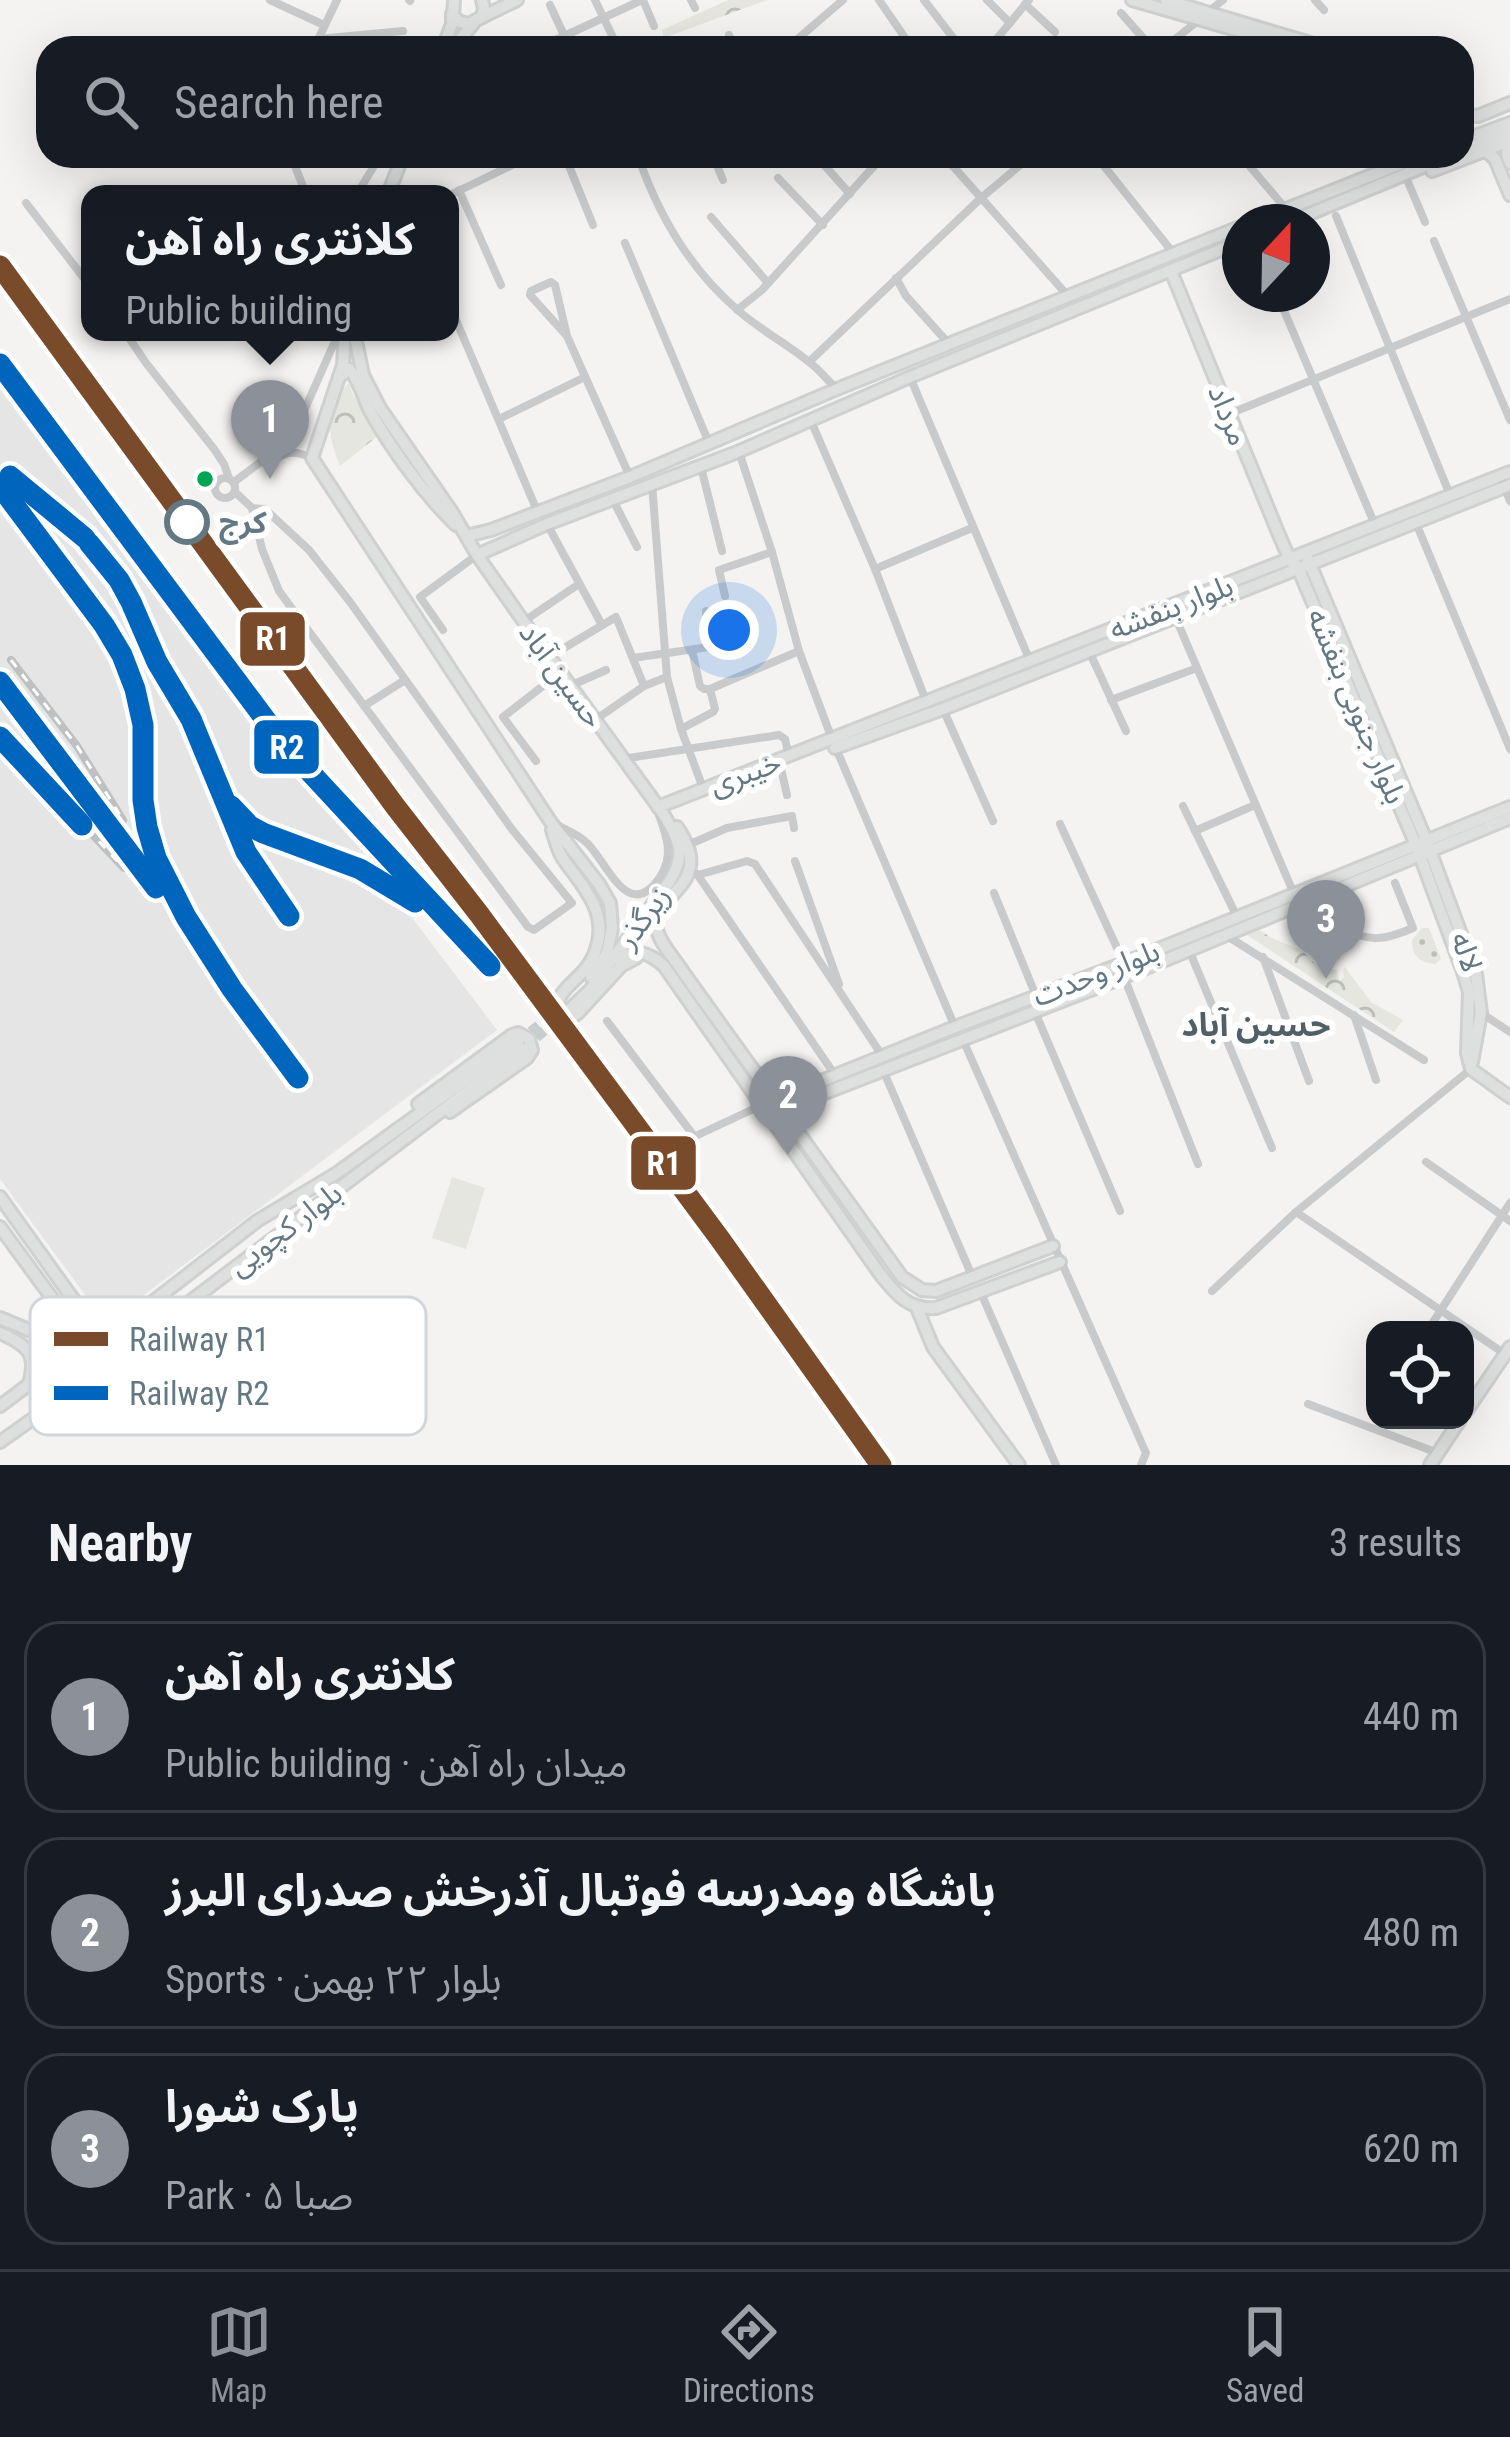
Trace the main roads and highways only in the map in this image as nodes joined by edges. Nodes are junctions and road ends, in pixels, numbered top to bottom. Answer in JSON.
{"nodes":[{"id":1,"x":482,"y":0,"type":"edge"},
{"id":2,"x":517,"y":0,"type":"edge"},
{"id":3,"x":1132,"y":0,"type":"edge"},
{"id":4,"x":1166,"y":0,"type":"edge"},
{"id":5,"x":452,"y":4,"type":"edge"},
{"id":6,"x":1203,"y":17,"type":"junction"},
{"id":7,"x":477,"y":20,"type":"junction"},
{"id":8,"x":448,"y":36,"type":"edge"},
{"id":9,"x":463,"y":36,"type":"edge"},
{"id":10,"x":1262,"y":36,"type":"edge"},
{"id":11,"x":1279,"y":36,"type":"edge"},
{"id":12,"x":1510,"y":104,"type":"edge"},
{"id":13,"x":1474,"y":116,"type":"edge"},
{"id":14,"x":1510,"y":127,"type":"edge"},
{"id":15,"x":1474,"y":128,"type":"edge"},
{"id":16,"x":1495,"y":129,"type":"junction"},
{"id":17,"x":1474,"y":137,"type":"edge"},
{"id":18,"x":1510,"y":141,"type":"edge"},
{"id":19,"x":1474,"y":145,"type":"edge"},
{"id":20,"x":1499,"y":157,"type":"edge"},
{"id":21,"x":1392,"y":168,"type":"edge"},
{"id":22,"x":1414,"y":168,"type":"edge"},
{"id":23,"x":1445,"y":168,"type":"edge"},
{"id":24,"x":1510,"y":195,"type":"edge"},
{"id":25,"x":1314,"y":204,"type":"edge"},
{"id":26,"x":1222,"y":234,"type":"edge"},
{"id":27,"x":1222,"y":250,"type":"edge"},
{"id":28,"x":1171,"y":271,"type":"junction"},
{"id":29,"x":991,"y":329,"type":"junction"},
{"id":30,"x":970,"y":337,"type":"junction"},
{"id":31,"x":342,"y":341,"type":"edge"},
{"id":32,"x":356,"y":341,"type":"edge"},
{"id":33,"x":996,"y":342,"type":"junction"},
{"id":34,"x":976,"y":350,"type":"junction"},
{"id":35,"x":338,"y":378,"type":"junction"},
{"id":36,"x":730,"y":436,"type":"junction"},
{"id":37,"x":713,"y":443,"type":"junction"},
{"id":38,"x":737,"y":452,"type":"junction"},
{"id":39,"x":722,"y":458,"type":"junction"},
{"id":40,"x":1506,"y":480,"type":"edge"},
{"id":41,"x":491,"y":530,"type":"junction"},
{"id":42,"x":466,"y":536,"type":"junction"},
{"id":43,"x":498,"y":547,"type":"junction"},
{"id":44,"x":477,"y":555,"type":"junction"},
{"id":45,"x":1301,"y":561,"type":"junction"},
{"id":46,"x":1086,"y":646,"type":"junction"},
{"id":47,"x":890,"y":722,"type":"junction"},
{"id":48,"x":833,"y":744,"type":"joint"},
{"id":49,"x":1510,"y":807,"type":"edge"},
{"id":50,"x":658,"y":808,"type":"junction"},
{"id":51,"x":1510,"y":818,"type":"edge"},
{"id":52,"x":550,"y":821,"type":"junction"},
{"id":53,"x":1422,"y":848,"type":"junction"},
{"id":54,"x":609,"y":957,"type":"junction"},
{"id":55,"x":1124,"y":970,"type":"junction"},
{"id":56,"x":1104,"y":978,"type":"junction"},
{"id":57,"x":682,"y":994,"type":"junction"},
{"id":58,"x":566,"y":1009,"type":"tunnel mouth"},
{"id":59,"x":702,"y":1010,"type":"junction"},
{"id":60,"x":959,"y":1033,"type":"junction"},
{"id":61,"x":520,"y":1045,"type":"tunnel mouth"},
{"id":62,"x":883,"y":1064,"type":"junction"},
{"id":63,"x":1471,"y":1069,"type":"junction"},
{"id":64,"x":799,"y":1096,"type":"junction"},
{"id":65,"x":1510,"y":1097,"type":"edge"},
{"id":66,"x":780,"y":1104,"type":"junction"},
{"id":67,"x":765,"y":1110,"type":"junction"},
{"id":68,"x":393,"y":1138,"type":"junction"},
{"id":69,"x":0,"y":1198,"type":"edge"},
{"id":70,"x":0,"y":1227,"type":"edge"},
{"id":71,"x":238,"y":1236,"type":"junction"},
{"id":72,"x":1053,"y":1246,"type":"road end"},
{"id":73,"x":253,"y":1252,"type":"junction"},
{"id":74,"x":1060,"y":1262,"type":"road end"},
{"id":75,"x":53,"y":1297,"type":"edge"},
{"id":76,"x":72,"y":1297,"type":"edge"},
{"id":77,"x":159,"y":1297,"type":"edge"},
{"id":78,"x":193,"y":1297,"type":"edge"},
{"id":79,"x":917,"y":1308,"type":"junction"},
{"id":80,"x":0,"y":1318,"type":"edge"},
{"id":81,"x":30,"y":1330,"type":"edge"},
{"id":82,"x":0,"y":1333,"type":"edge"},
{"id":83,"x":1508,"y":1350,"type":"edge"},
{"id":84,"x":30,"y":1358,"type":"edge"},
{"id":85,"x":30,"y":1379,"type":"edge"},
{"id":86,"x":28,"y":1385,"type":"joint"},
{"id":87,"x":1474,"y":1401,"type":"edge"},
{"id":88,"x":0,"y":1406,"type":"edge"},
{"id":89,"x":30,"y":1419,"type":"edge"},
{"id":90,"x":1455,"y":1429,"type":"edge"},
{"id":91,"x":0,"y":1442,"type":"edge"},
{"id":92,"x":1434,"y":1459,"type":"edge"},
{"id":93,"x":1019,"y":1465,"type":"edge"}],
"edges":[{"from":1,"to":7,"type":"main road"},
{"from":2,"to":7,"type":"main road"},
{"from":3,"to":6,"type":"main road"},
{"from":4,"to":6,"type":"main road"},
{"from":5,"to":7,"type":"main road"},
{"from":5,"to":8,"type":"main road"},
{"from":6,"to":10,"type":"main road"},
{"from":6,"to":11,"type":"main road"},
{"from":7,"to":9,"type":"main road"},
{"from":12,"to":13,"type":"main road"},
{"from":14,"to":16,"type":"main road"},
{"from":14,"to":19,"type":"main road"},
{"from":15,"to":16,"type":"main road"},
{"from":16,"to":17,"type":"main road"},
{"from":18,"to":20,"type":"main road"},
{"from":18,"to":20,"type":"main road"},
{"from":20,"to":24,"type":"main road"},
{"from":21,"to":25,"type":"main road"},
{"from":22,"to":23,"type":"main road"},
{"from":26,"to":29,"type":"main road"},
{"from":27,"to":28,"type":"main road"},
{"from":28,"to":33,"type":"main road"},
{"from":28,"to":45,"type":"main road","name":"مرداد"},
{"from":29,"to":30,"type":"main road"},
{"from":29,"to":33,"type":"main road"},
{"from":30,"to":34,"type":"main road"},
{"from":30,"to":36,"type":"main road"},
{"from":31,"to":35,"type":"main road"},
{"from":32,"to":42,"type":"main road","name":"حسین آباد"},
{"from":33,"to":34,"type":"main road"},
{"from":34,"to":38,"type":"main road"},
{"from":35,"to":42,"type":"main road","name":"حسین آباد"},
{"from":35,"to":52,"type":"main road"},
{"from":36,"to":37,"type":"main road"},
{"from":36,"to":38,"type":"main road"},
{"from":37,"to":39,"type":"main road"},
{"from":37,"to":41,"type":"main road"},
{"from":38,"to":39,"type":"main road"},
{"from":39,"to":43,"type":"main road"},
{"from":40,"to":45,"type":"main road","name":"بلوار بنفشه"},
{"from":40,"to":45,"type":"main road","name":"بلوار بنفشه"},
{"from":41,"to":42,"type":"main road"},
{"from":41,"to":43,"type":"main road"},
{"from":42,"to":44,"type":"main road","name":"حسین آباد"},
{"from":43,"to":44,"type":"main road"},
{"from":44,"to":50,"type":"main road","name":"حسین آباد"},
{"from":45,"to":46,"type":"main road","name":"بلوار بنفشه"},
{"from":45,"to":53,"type":"main road","name":"بلوار جنوبی بنفشه"},
{"from":46,"to":47,"type":"main road","name":"بلوار بنفشه"},
{"from":46,"to":47,"type":"main road","name":"بلوار بنفشه"},
{"from":47,"to":48,"type":"main road","name":"بلوار بنفشه"},
{"from":48,"to":50,"type":"main road","name":"خیبری"},
{"from":49,"to":53,"type":"main road"},
{"from":50,"to":54,"type":"main road","name":"زیرگذر"},
{"from":50,"to":59,"type":"main road","name":"حسین آباد"},
{"from":51,"to":53,"type":"main road"},
{"from":52,"to":54,"type":"main road"},
{"from":52,"to":57,"type":"main road"},
{"from":53,"to":55,"type":"main road","name":"بلوار وحدت"},
{"from":53,"to":55,"type":"main road","name":"بلوار وحدت"},
{"from":53,"to":63,"type":"main road","name":"لاله"},
{"from":53,"to":63,"type":"main road","name":"لاله"},
{"from":54,"to":57,"type":"main road"},
{"from":54,"to":58,"type":"main road","name":"زیرگذر"},
{"from":55,"to":56,"type":"main road","name":"بلوار وحدت"},
{"from":56,"to":60,"type":"main road","name":"بلوار وحدت"},
{"from":56,"to":60,"type":"main road","name":"بلوار وحدت"},
{"from":57,"to":59,"type":"main road"},
{"from":59,"to":66,"type":"main road"},
{"from":59,"to":67,"type":"main road"},
{"from":60,"to":62,"type":"main road","name":"بلوار وحدت"},
{"from":61,"to":68,"type":"main road"},
{"from":62,"to":64,"type":"main road","name":"بلوار وحدت"},
{"from":62,"to":64,"type":"main road","name":"بلوار وحدت"},
{"from":63,"to":65,"type":"main road"},
{"from":64,"to":66,"type":"main road","name":"بلوار وحدت"},
{"from":66,"to":67,"type":"main road","name":"بلوار وحدت"},
{"from":66,"to":72,"type":"main road"},
{"from":67,"to":79,"type":"main road"},
{"from":68,"to":68,"type":"main road"},
{"from":68,"to":71,"type":"main road","name":"بلوار کچویی"},
{"from":68,"to":73,"type":"main road","name":"بلوار کچویی"},
{"from":69,"to":76,"type":"main road"},
{"from":70,"to":75,"type":"main road"},
{"from":71,"to":73,"type":"main road"},
{"from":71,"to":77,"type":"main road","name":"بلوار کچویی"},
{"from":73,"to":78,"type":"main road","name":"بلوار کچویی"},
{"from":74,"to":79,"type":"main road"},
{"from":79,"to":93,"type":"main road"},
{"from":80,"to":81,"type":"main road"},
{"from":82,"to":84,"type":"main road"},
{"from":83,"to":87,"type":"main road"},
{"from":85,"to":86,"type":"main road"},
{"from":86,"to":88,"type":"main road","name":"بلوار کچویی"},
{"from":89,"to":91,"type":"main road","name":"بلوار کچویی"},
{"from":90,"to":92,"type":"main road"}]}
